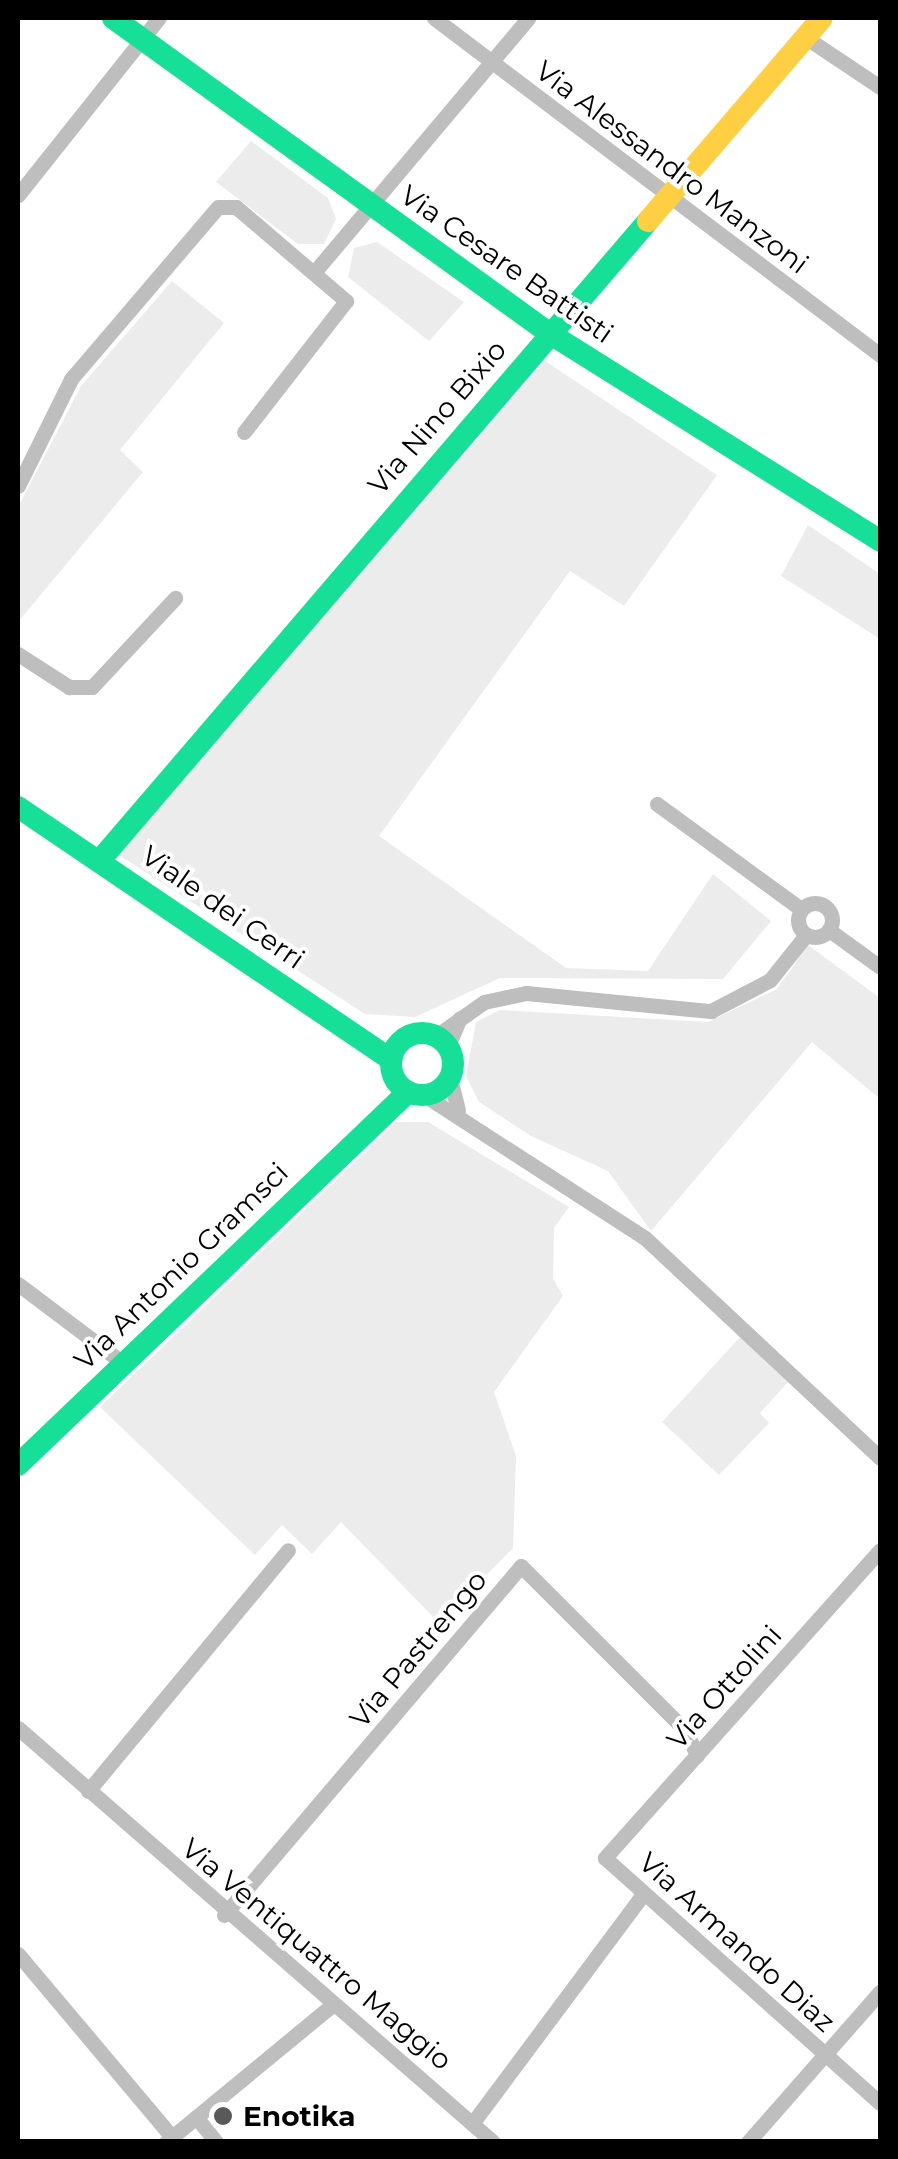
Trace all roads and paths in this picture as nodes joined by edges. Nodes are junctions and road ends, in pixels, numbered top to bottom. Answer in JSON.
{"nodes":[{"id":1,"x":113,"y":18,"type":"edge"},
{"id":2,"x":159,"y":18,"type":"edge"},
{"id":3,"x":434,"y":18,"type":"edge"},
{"id":4,"x":528,"y":18,"type":"edge"},
{"id":5,"x":822,"y":18,"type":"edge"},
{"id":6,"x":804,"y":38,"type":"junction"},
{"id":7,"x":142,"y":39,"type":"junction"},
{"id":8,"x":492,"y":61,"type":"junction"},
{"id":9,"x":880,"y":87,"type":"edge"},
{"id":10,"x":18,"y":195,"type":"edge"},
{"id":11,"x":668,"y":197,"type":"junction"},
{"id":12,"x":374,"y":209,"type":"junction"},
{"id":13,"x":317,"y":269,"type":"junction"},
{"id":14,"x":549,"y":333,"type":"junction"},
{"id":15,"x":880,"y":355,"type":"edge"},
{"id":16,"x":244,"y":432,"type":"dead end"},
{"id":17,"x":18,"y":486,"type":"edge"},
{"id":18,"x":880,"y":541,"type":"edge"},
{"id":19,"x":176,"y":598,"type":"dead end"},
{"id":20,"x":18,"y":654,"type":"edge"},
{"id":21,"x":658,"y":804,"type":"dead end"},
{"id":22,"x":18,"y":807,"type":"edge"},
{"id":23,"x":102,"y":859,"type":"junction"},
{"id":24,"x":801,"y":909,"type":"junction"},
{"id":25,"x":829,"y":930,"type":"junction"},
{"id":26,"x":806,"y":935,"type":"junction"},
{"id":27,"x":880,"y":967,"type":"edge"},
{"id":28,"x":369,"y":1038,"type":"junction"},
{"id":29,"x":404,"y":1038,"type":"junction"},
{"id":30,"x":442,"y":1041,"type":"junction"},
{"id":31,"x":450,"y":1078,"type":"junction"},
{"id":32,"x":404,"y":1082,"type":"junction"},
{"id":33,"x":458,"y":1110,"type":"junction"},
{"id":34,"x":18,"y":1284,"type":"edge"},
{"id":35,"x":123,"y":1363,"type":"junction"},
{"id":36,"x":880,"y":1458,"type":"edge"},
{"id":37,"x":18,"y":1465,"type":"edge"},
{"id":38,"x":288,"y":1550,"type":"dead end"},
{"id":39,"x":880,"y":1550,"type":"edge"},
{"id":40,"x":18,"y":1728,"type":"edge"},
{"id":41,"x":697,"y":1754,"type":"junction"},
{"id":42,"x":88,"y":1791,"type":"junction"},
{"id":43,"x":605,"y":1858,"type":"joint"},
{"id":44,"x":644,"y":1893,"type":"junction"},
{"id":45,"x":224,"y":1915,"type":"junction"},
{"id":46,"x":18,"y":1954,"type":"edge"},
{"id":47,"x":880,"y":1992,"type":"edge"},
{"id":48,"x":330,"y":2006,"type":"junction"},
{"id":49,"x":825,"y":2054,"type":"junction"},
{"id":50,"x":880,"y":2103,"type":"edge"},
{"id":51,"x":196,"y":2117,"type":"junction"},
{"id":52,"x":474,"y":2121,"type":"junction"},
{"id":53,"x":169,"y":2139,"type":"edge"},
{"id":54,"x":216,"y":2142,"type":"edge"},
{"id":55,"x":493,"y":2142,"type":"edge"},
{"id":56,"x":748,"y":2142,"type":"edge"}],
"edges":[{"from":1,"to":7,"type":"street","name":"Via Cesare Battisti"},
{"from":2,"to":7,"type":"street"},
{"from":3,"to":8,"type":"street","name":"Via Alessandro Manzoni"},
{"from":4,"to":8,"type":"street"},
{"from":5,"to":6,"type":"street","name":"Via Nino Bixio"},
{"from":6,"to":9,"type":"street"},
{"from":6,"to":11,"type":"street","name":"Via Nino Bixio"},
{"from":7,"to":10,"type":"street"},
{"from":7,"to":12,"type":"street","name":"Via Cesare Battisti"},
{"from":8,"to":11,"type":"street","name":"Via Alessandro Manzoni"},
{"from":8,"to":12,"type":"street"},
{"from":11,"to":14,"type":"street","name":"Via Nino Bixio"},
{"from":11,"to":15,"type":"street","name":"Via Alessandro Manzoni"},
{"from":12,"to":13,"type":"street"},
{"from":12,"to":14,"type":"street","name":"Via Cesare Battisti"},
{"from":13,"to":16,"type":"street"},
{"from":13,"to":17,"type":"street"},
{"from":14,"to":18,"type":"street","name":"Via Cesare Battisti"},
{"from":14,"to":23,"type":"street","name":"Via Nino Bixio"},
{"from":19,"to":20,"type":"street"},
{"from":21,"to":24,"type":"street"},
{"from":22,"to":23,"type":"street","name":"Viale dei Cerri"},
{"from":23,"to":28,"type":"street","name":"Viale dei Cerri"},
{"from":24,"to":25,"type":"street"},
{"from":24,"to":26,"type":"street"},
{"from":25,"to":26,"type":"street"},
{"from":25,"to":27,"type":"street"},
{"from":26,"to":30,"type":"street"},
{"from":28,"to":29,"type":"street"},
{"from":28,"to":32,"type":"street","name":"Viale dei Cerri"},
{"from":29,"to":30,"type":"street"},
{"from":29,"to":32,"type":"street","name":"Via Antonio Gramsci"},
{"from":30,"to":31,"type":"street"},
{"from":31,"to":32,"type":"street"},
{"from":31,"to":33,"type":"street"},
{"from":32,"to":33,"type":"street"},
{"from":32,"to":35,"type":"street","name":"Via Antonio Gramsci"},
{"from":33,"to":36,"type":"street"},
{"from":34,"to":35,"type":"street"},
{"from":35,"to":37,"type":"street","name":"Via Antonio Gramsci"},
{"from":38,"to":42,"type":"street"},
{"from":39,"to":41,"type":"street","name":"Via Ottolini"},
{"from":40,"to":42,"type":"street","name":"Via Ventiquattro Maggio"},
{"from":41,"to":43,"type":"street","name":"Via Ottolini"},
{"from":41,"to":45,"type":"street","name":"Via Pastrengo"},
{"from":42,"to":45,"type":"street","name":"Via Ventiquattro Maggio"},
{"from":43,"to":44,"type":"street","name":"Via Armando Diaz"},
{"from":44,"to":49,"type":"street","name":"Via Armando Diaz"},
{"from":44,"to":52,"type":"street"},
{"from":45,"to":48,"type":"street","name":"Via Ventiquattro Maggio"},
{"from":46,"to":53,"type":"street"},
{"from":47,"to":49,"type":"street"},
{"from":48,"to":51,"type":"street"},
{"from":48,"to":52,"type":"street","name":"Via Ventiquattro Maggio"},
{"from":49,"to":50,"type":"street","name":"Via Armando Diaz"},
{"from":49,"to":56,"type":"street"},
{"from":51,"to":53,"type":"street"},
{"from":51,"to":54,"type":"street"},
{"from":52,"to":55,"type":"street","name":"Via Ventiquattro Maggio"}]}
